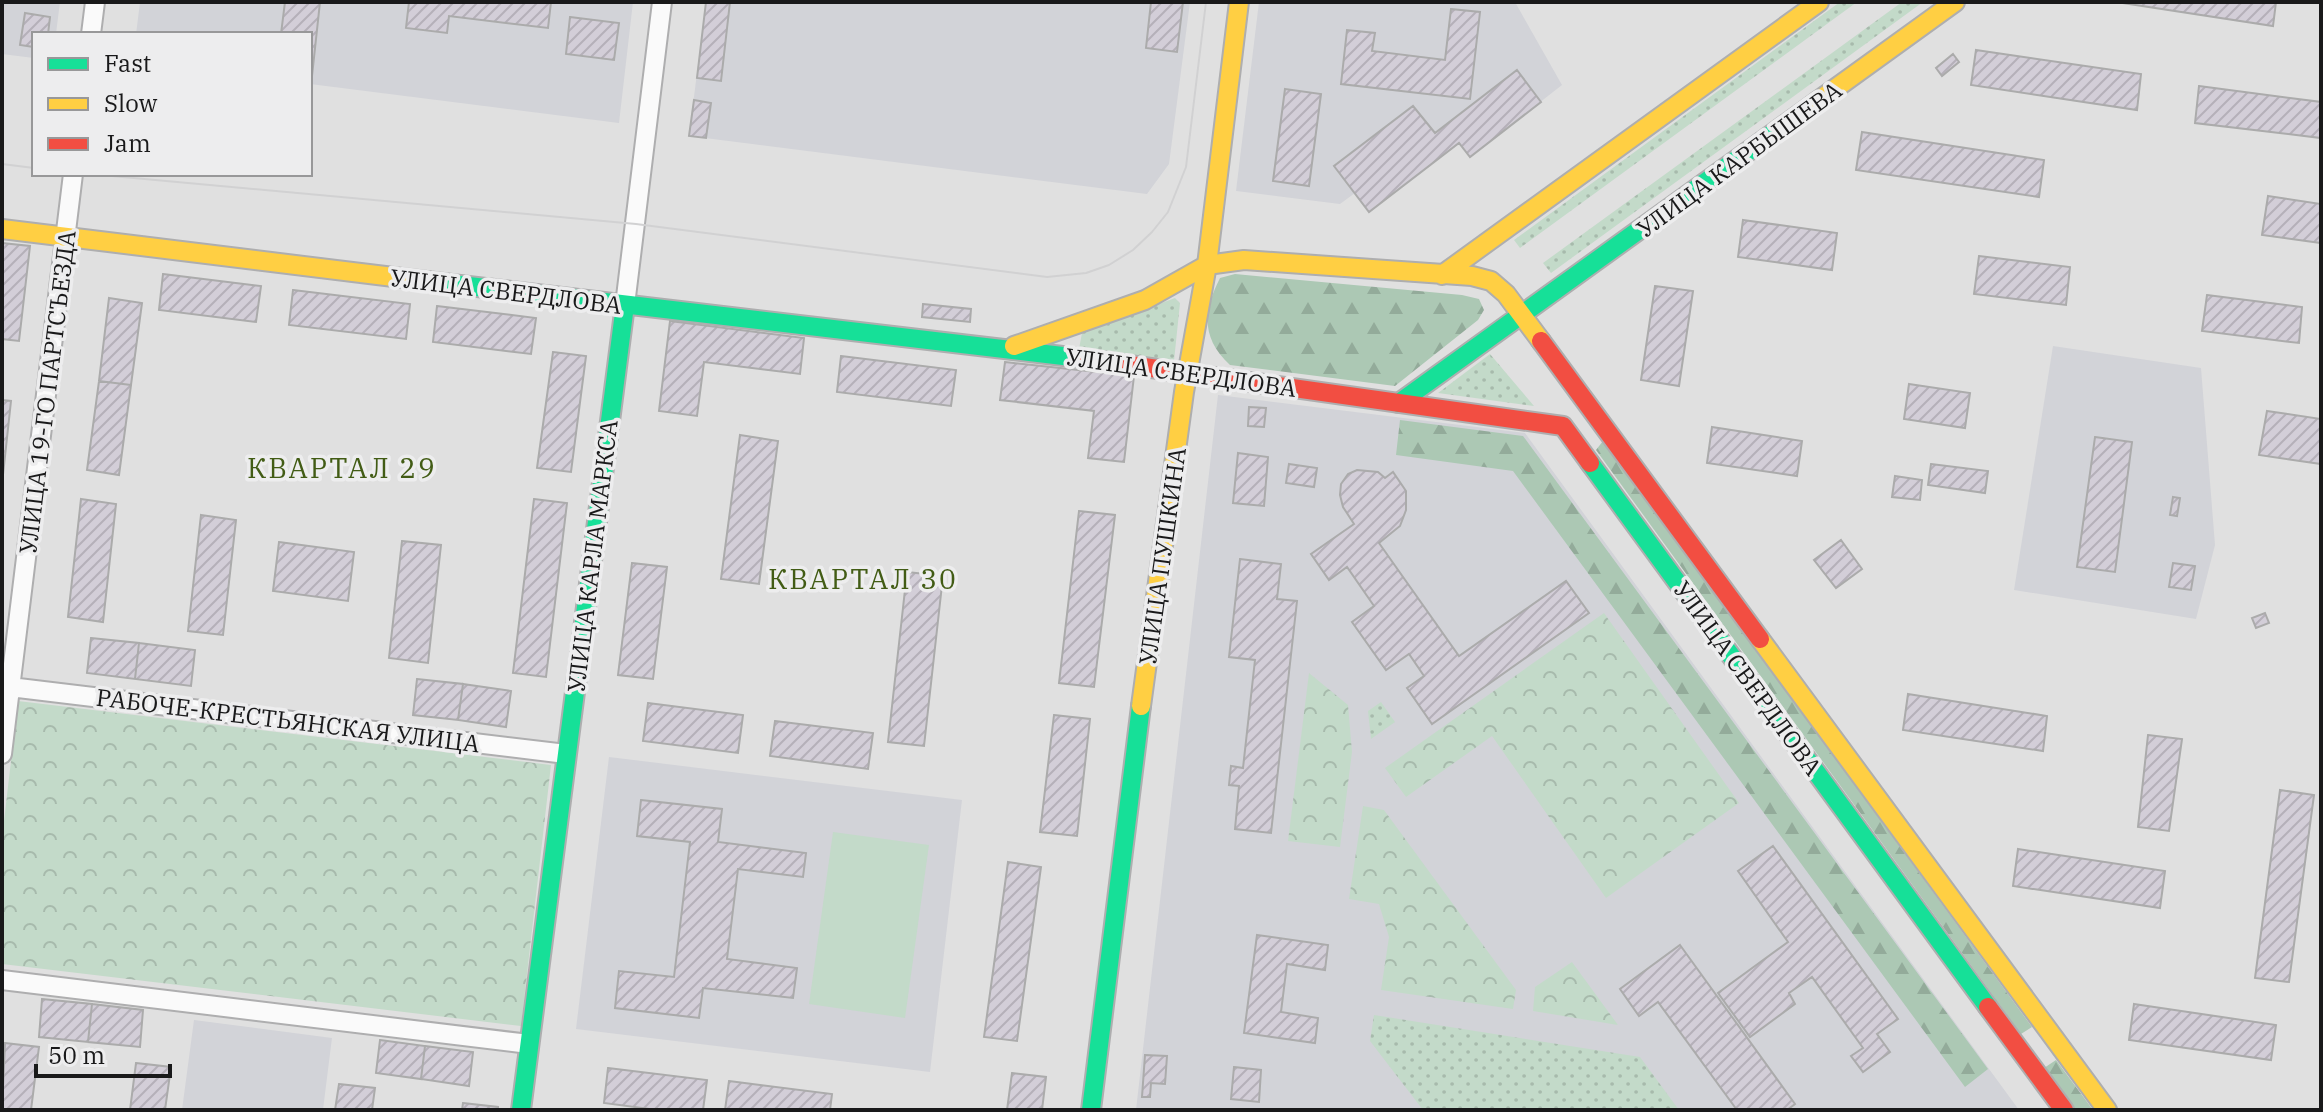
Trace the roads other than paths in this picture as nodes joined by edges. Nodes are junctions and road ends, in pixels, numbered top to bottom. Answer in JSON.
{"nodes":[{"id":1,"x":95,"y":2,"type":"edge"},
{"id":2,"x":662,"y":2,"type":"edge"},
{"id":3,"x":1239,"y":2,"type":"edge"},
{"id":4,"x":1819,"y":2,"type":"edge"},
{"id":5,"x":1955,"y":2,"type":"edge"},
{"id":6,"x":91,"y":32,"type":"edge"},
{"id":7,"x":73,"y":176,"type":"edge"},
{"id":8,"x":2,"y":229,"type":"edge"},
{"id":9,"x":65,"y":238,"type":"junction"},
{"id":10,"x":1207,"y":265,"type":"junction"},
{"id":11,"x":1442,"y":275,"type":"junction"},
{"id":12,"x":625,"y":305,"type":"junction"},
{"id":13,"x":1522,"y":315,"type":"junction"},
{"id":14,"x":1010,"y":348,"type":"junction"},
{"id":15,"x":1187,"y":374,"type":"junction"},
{"id":16,"x":1399,"y":403,"type":"junction"},
{"id":17,"x":10,"y":687,"type":"junction"},
{"id":18,"x":2,"y":754,"type":"edge"},
{"id":19,"x":566,"y":754,"type":"junction"},
{"id":20,"x":2,"y":980,"type":"edge"},
{"id":21,"x":2058,"y":1042,"type":"junction"},
{"id":22,"x":529,"y":1044,"type":"junction"},
{"id":23,"x":2030,"y":1063,"type":"junction"},
{"id":24,"x":521,"y":1110,"type":"edge"},
{"id":25,"x":1091,"y":1110,"type":"edge"},
{"id":26,"x":2064,"y":1110,"type":"edge"},
{"id":27,"x":2107,"y":1110,"type":"edge"}],
"edges":[{"from":1,"to":6,"type":"street"},
{"from":2,"to":12,"type":"street","name":"УЛИЦА КАРЛА МАРКСА"},
{"from":3,"to":10,"type":"street","name":"УЛИЦА ПУШКИНА"},
{"from":4,"to":11,"type":"street"},
{"from":5,"to":13,"type":"street","name":"УЛИЦА КАРБЫШЕВА"},
{"from":7,"to":9,"type":"street","name":"УЛИЦА 19-ГО ПАРТСЪЕЗДА"},
{"from":8,"to":9,"type":"street","name":"УЛИЦА СВЕРДЛОВА"},
{"from":9,"to":12,"type":"street","name":"УЛИЦА СВЕРДЛОВА"},
{"from":9,"to":17,"type":"street","name":"УЛИЦА 19-ГО ПАРТСЪЕЗДА"},
{"from":10,"to":11,"type":"street","name":"УЛИЦА СВЕРДЛОВА"},
{"from":10,"to":14,"type":"street","name":"УЛИЦА СВЕРДЛОВА"},
{"from":10,"to":15,"type":"street","name":"УЛИЦА ПУШКИНА"},
{"from":11,"to":13,"type":"street","name":"УЛИЦА СВЕРДЛОВА"},
{"from":12,"to":14,"type":"street","name":"УЛИЦА СВЕРДЛОВА"},
{"from":12,"to":19,"type":"street","name":"УЛИЦА КАРЛА МАРКСА"},
{"from":13,"to":16,"type":"street"},
{"from":13,"to":21,"type":"street","name":"УЛИЦА СВЕРДЛОВА"},
{"from":14,"to":15,"type":"street","name":"УЛИЦА СВЕРДЛОВА"},
{"from":15,"to":16,"type":"street","name":"УЛИЦА СВЕРДЛОВА"},
{"from":15,"to":25,"type":"street","name":"УЛИЦА ПУШКИНА"},
{"from":16,"to":23,"type":"street","name":"УЛИЦА СВЕРДЛОВА"},
{"from":17,"to":18,"type":"street","name":"УЛИЦА 19-ГО ПАРТСЪЕЗДА"},
{"from":17,"to":19,"type":"street","name":"РАБОЧЕ-КРЕСТЬЯНСКАЯ УЛИЦА"},
{"from":19,"to":22,"type":"street","name":"УЛИЦА КАРЛА МАРКСА"},
{"from":20,"to":22,"type":"street"},
{"from":21,"to":23,"type":"street"},
{"from":21,"to":27,"type":"street","name":"УЛИЦА СВЕРДЛОВА"},
{"from":22,"to":24,"type":"street","name":"УЛИЦА КАРЛА МАРКСА"},
{"from":23,"to":26,"type":"street","name":"УЛИЦА СВЕРДЛОВА"}]}
